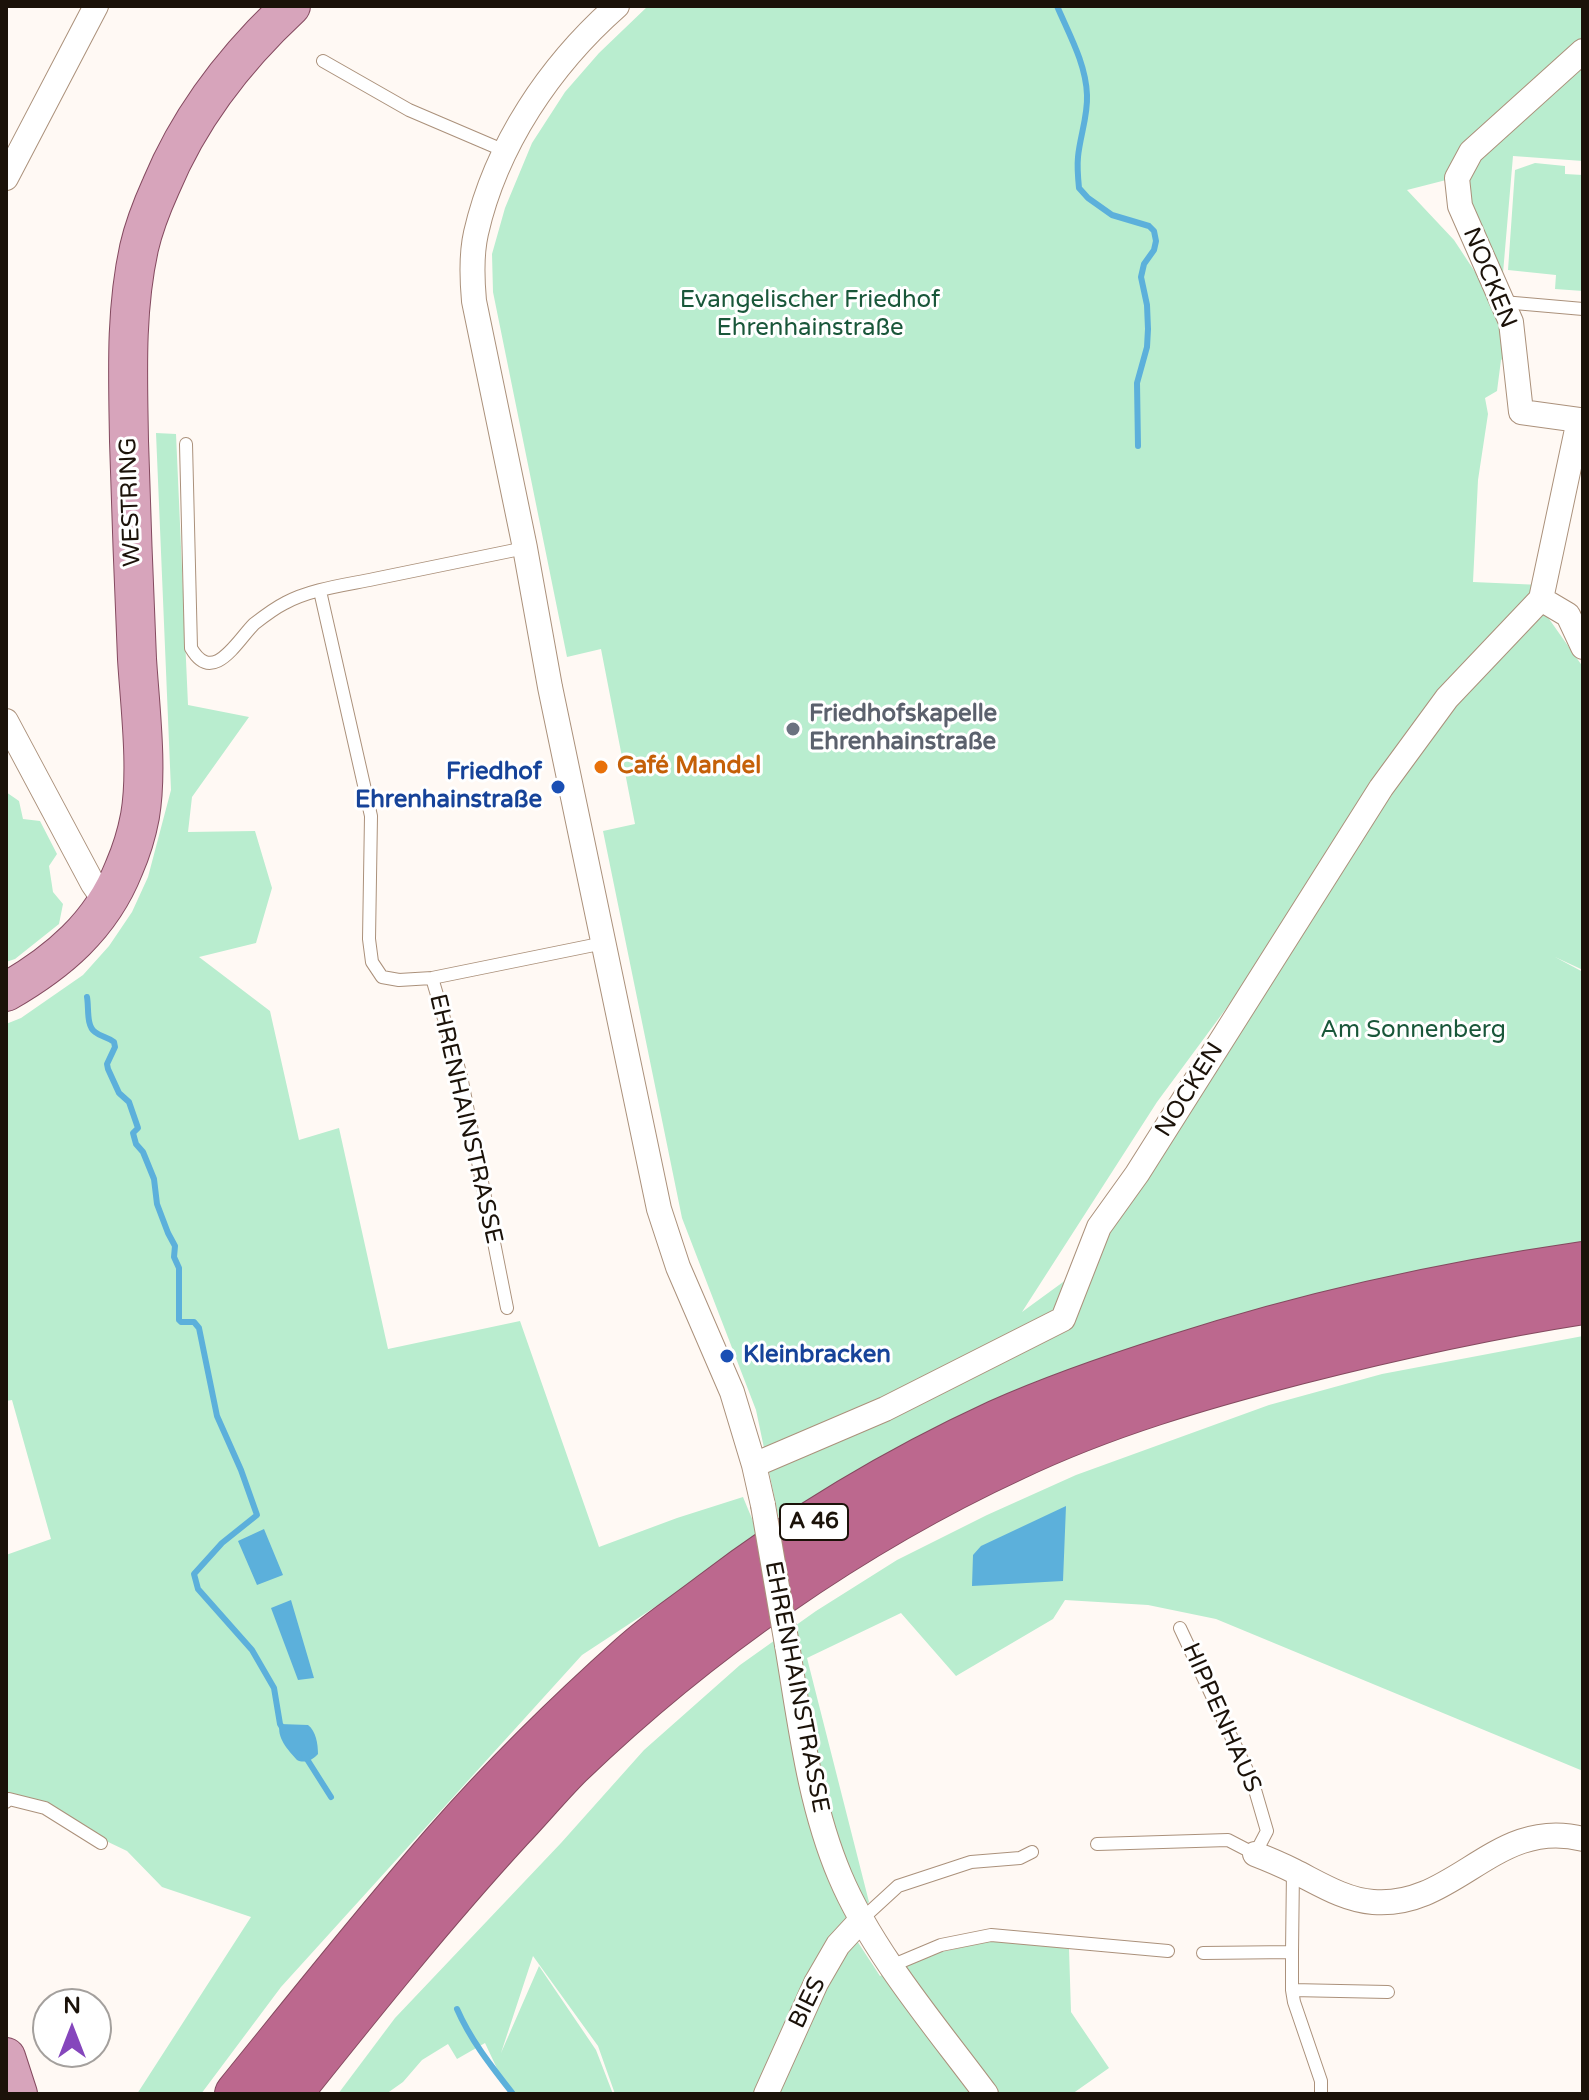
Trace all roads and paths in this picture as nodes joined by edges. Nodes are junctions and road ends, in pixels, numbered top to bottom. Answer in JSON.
{"nodes":[{"id":1,"x":96,"y":6,"type":"edge"},
{"id":2,"x":291,"y":6,"type":"edge"},
{"id":3,"x":617,"y":6,"type":"edge"},
{"id":4,"x":1583,"y":51,"type":"edge"},
{"id":5,"x":323,"y":61,"type":"dead end"},
{"id":6,"x":505,"y":151,"type":"junction"},
{"id":7,"x":6,"y":178,"type":"edge"},
{"id":8,"x":1503,"y":302,"type":"junction"},
{"id":9,"x":1583,"y":309,"type":"edge"},
{"id":10,"x":1581,"y":420,"type":"edge"},
{"id":11,"x":186,"y":444,"type":"dead end"},
{"id":12,"x":525,"y":548,"type":"junction"},
{"id":13,"x":320,"y":591,"type":"junction"},
{"id":14,"x":1541,"y":599,"type":"junction"},
{"id":15,"x":1583,"y":647,"type":"edge"},
{"id":16,"x":6,"y":721,"type":"edge"},
{"id":17,"x":106,"y":903,"type":"junction"},
{"id":18,"x":604,"y":943,"type":"junction"},
{"id":19,"x":432,"y":978,"type":"junction"},
{"id":20,"x":6,"y":992,"type":"edge"},
{"id":21,"x":1583,"y":1264,"type":"edge"},
{"id":22,"x":1583,"y":1302,"type":"edge"},
{"id":23,"x":507,"y":1308,"type":"dead end"},
{"id":24,"x":754,"y":1465,"type":"junction"},
{"id":25,"x":1180,"y":1628,"type":"dead end"},
{"id":26,"x":6,"y":1802,"type":"edge"},
{"id":27,"x":1583,"y":1839,"type":"edge"},
{"id":28,"x":101,"y":1843,"type":"dead end"},
{"id":29,"x":1097,"y":1844,"type":"dead end"},
{"id":30,"x":1032,"y":1852,"type":"dead end"},
{"id":31,"x":1255,"y":1854,"type":"junction"},
{"id":32,"x":1293,"y":1870,"type":"junction"},
{"id":33,"x":862,"y":1919,"type":"junction"},
{"id":34,"x":1168,"y":1951,"type":"dead end"},
{"id":35,"x":1292,"y":1952,"type":"junction"},
{"id":36,"x":1203,"y":1953,"type":"dead end"},
{"id":37,"x":891,"y":1966,"type":"junction"},
{"id":38,"x":1292,"y":1990,"type":"junction"},
{"id":39,"x":1388,"y":1992,"type":"dead end"},
{"id":40,"x":6,"y":2057,"type":"edge"},
{"id":41,"x":18,"y":2094,"type":"edge"},
{"id":42,"x":237,"y":2094,"type":"edge"},
{"id":43,"x":289,"y":2094,"type":"edge"},
{"id":44,"x":766,"y":2094,"type":"edge"},
{"id":45,"x":986,"y":2094,"type":"edge"},
{"id":46,"x":1321,"y":2094,"type":"edge"}],
"edges":[{"from":1,"to":7,"type":"street"},
{"from":2,"to":17,"type":"main road","name":"WESTRING"},
{"from":3,"to":6,"type":"street","name":"EHRENHAINSTRASSE"},
{"from":4,"to":8,"type":"street","name":"NOCKEN"},
{"from":5,"to":6,"type":"lane"},
{"from":6,"to":12,"type":"street","name":"EHRENHAINSTRASSE"},
{"from":8,"to":9,"type":"lane"},
{"from":8,"to":10,"type":"street","name":"NOCKEN"},
{"from":10,"to":14,"type":"street","name":"NOCKEN"},
{"from":11,"to":13,"type":"lane"},
{"from":12,"to":13,"type":"lane"},
{"from":12,"to":18,"type":"street","name":"EHRENHAINSTRASSE"},
{"from":13,"to":19,"type":"lane","name":"EHRENHAINSTRASSE"},
{"from":14,"to":15,"type":"street"},
{"from":14,"to":24,"type":"street","name":"NOCKEN"},
{"from":16,"to":17,"type":"street"},
{"from":17,"to":20,"type":"main road","name":"WESTRING"},
{"from":18,"to":19,"type":"lane","name":"EHRENHAINSTRASSE"},
{"from":18,"to":24,"type":"street","name":"EHRENHAINSTRASSE"},
{"from":19,"to":23,"type":"lane","name":"EHRENHAINSTRASSE"},
{"from":21,"to":42,"type":"highway","number":"A 46"},
{"from":22,"to":43,"type":"highway","number":"A 46"},
{"from":24,"to":33,"type":"street","name":"EHRENHAINSTRASSE","bridge":true},
{"from":25,"to":31,"type":"lane","name":"HIPPENHAUS"},
{"from":26,"to":28,"type":"lane"},
{"from":27,"to":32,"type":"street"},
{"from":29,"to":31,"type":"lane"},
{"from":30,"to":33,"type":"lane"},
{"from":31,"to":32,"type":"street"},
{"from":32,"to":35,"type":"lane"},
{"from":33,"to":37,"type":"street","name":"EHRENHAINSTRASSE"},
{"from":33,"to":44,"type":"street","name":"BIES"},
{"from":34,"to":37,"type":"lane"},
{"from":35,"to":36,"type":"lane"},
{"from":35,"to":38,"type":"lane"},
{"from":37,"to":45,"type":"street","name":"EHRENHAINSTRASSE"},
{"from":38,"to":39,"type":"lane"},
{"from":38,"to":46,"type":"lane"},
{"from":40,"to":41,"type":"main road"}]}
